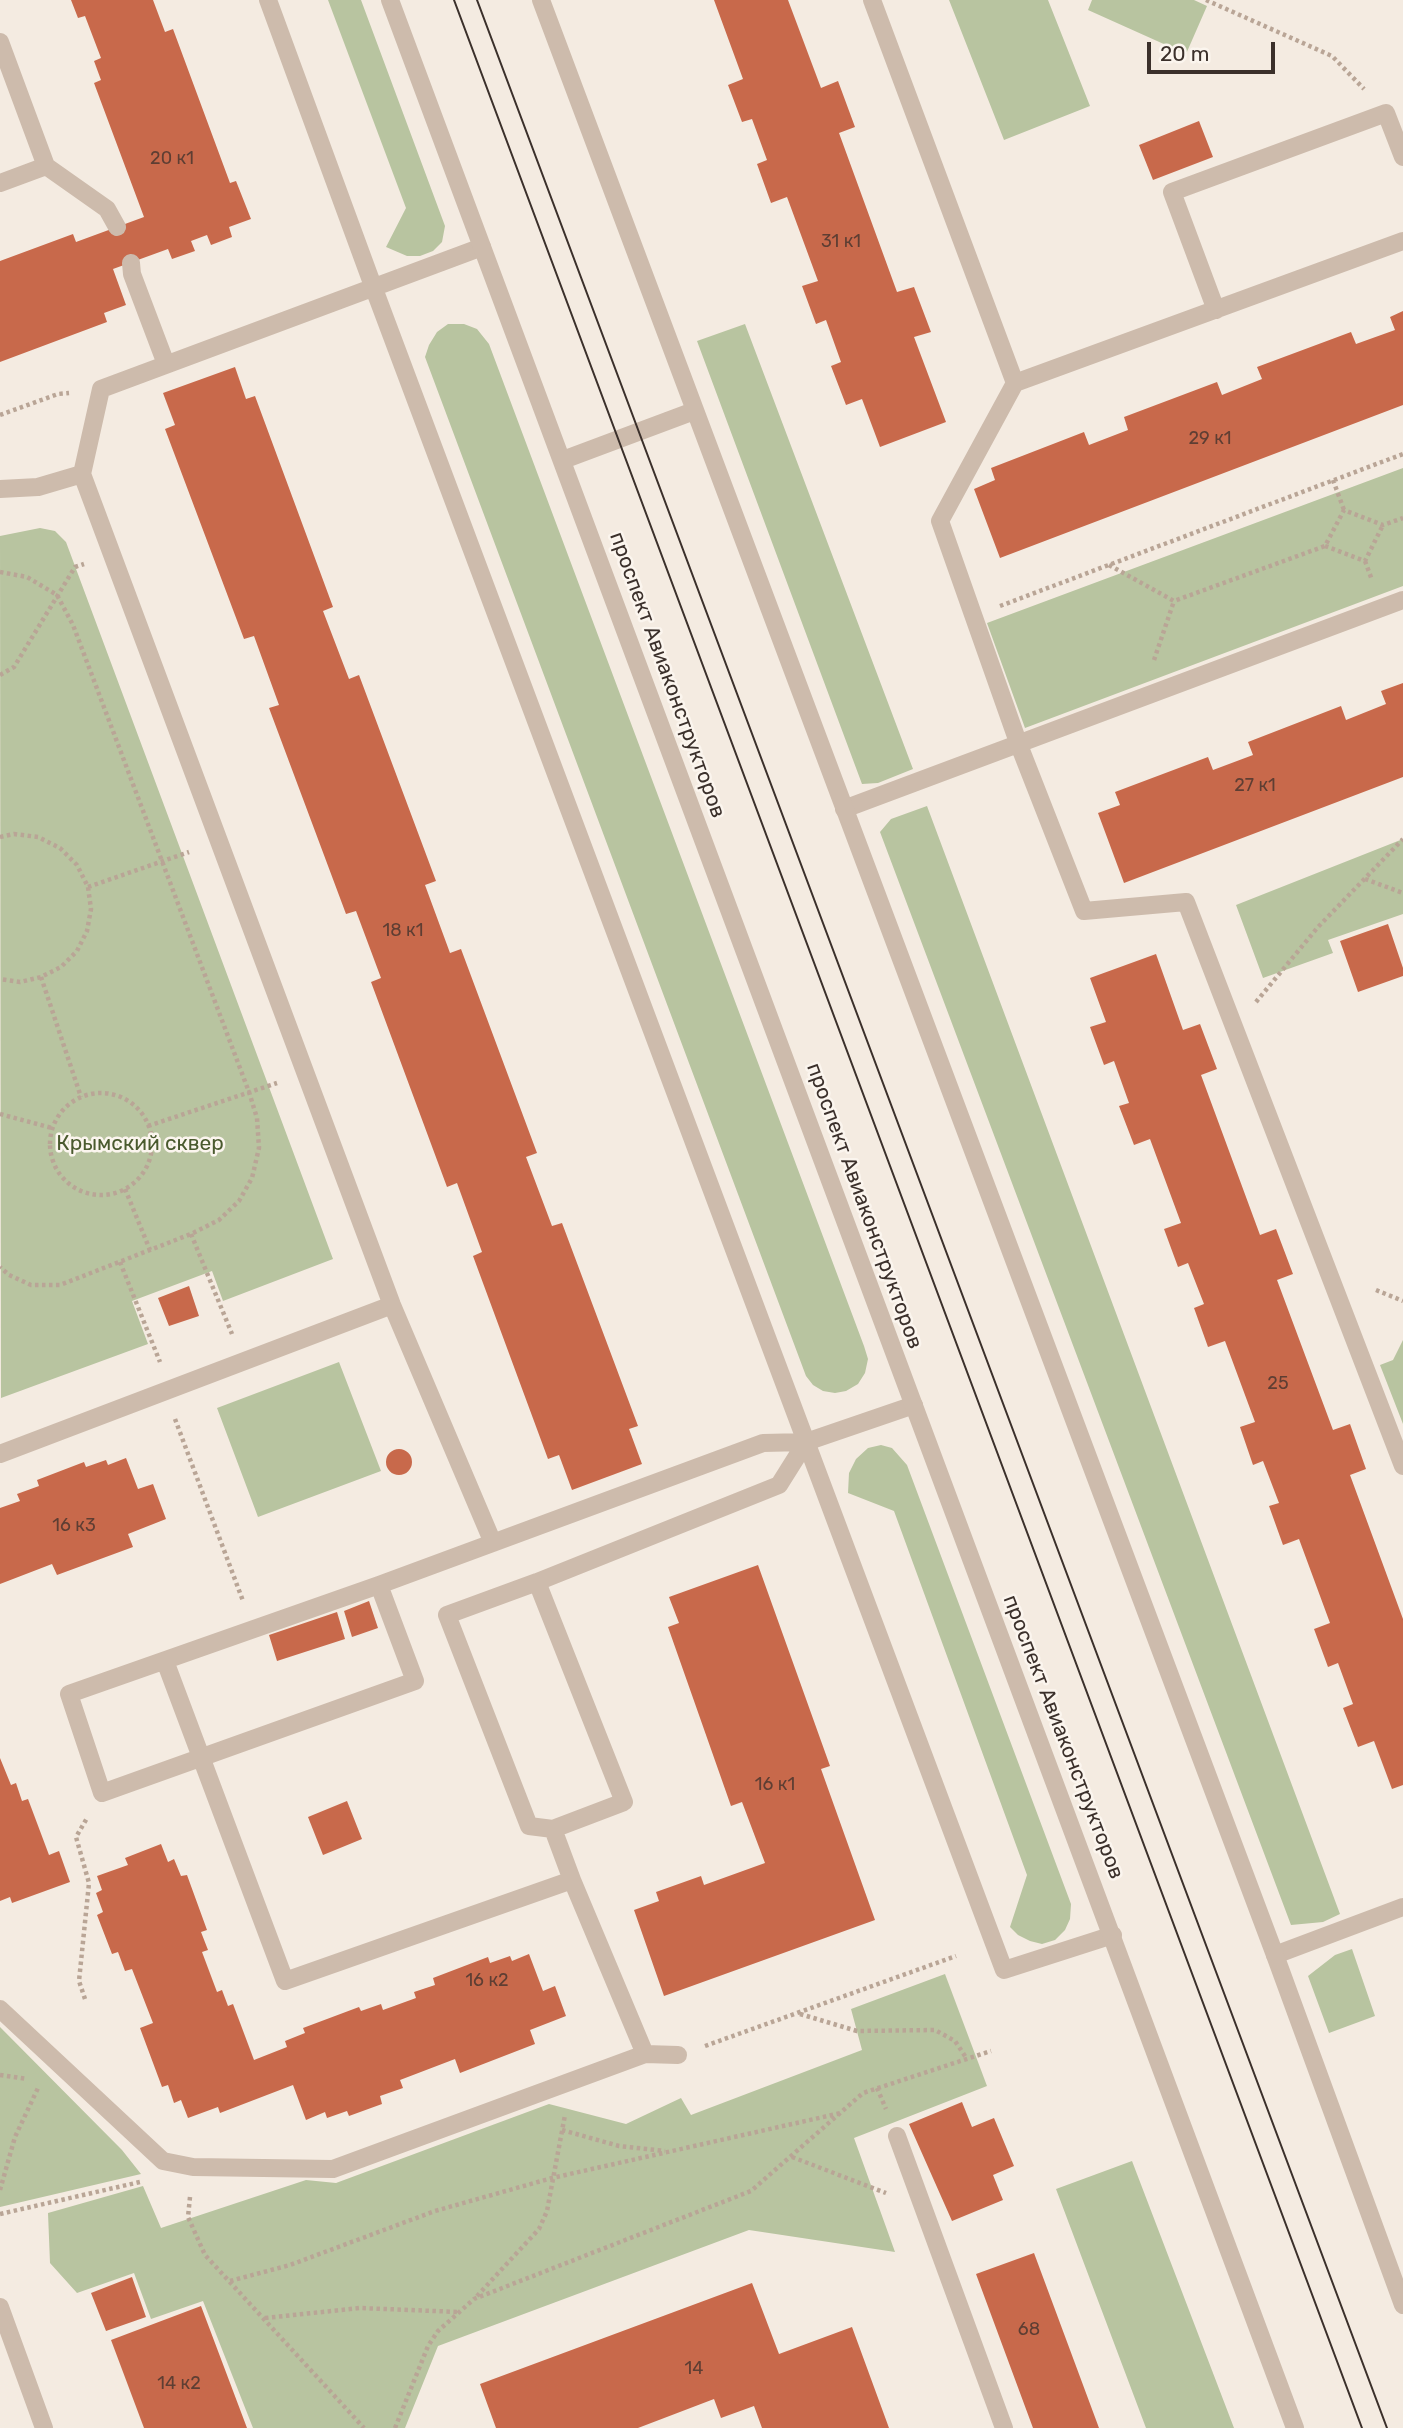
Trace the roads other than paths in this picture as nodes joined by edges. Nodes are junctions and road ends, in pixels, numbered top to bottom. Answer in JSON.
{"nodes":[{"id":1,"x":268,"y":0,"type":"edge"},
{"id":2,"x":390,"y":0,"type":"edge"},
{"id":3,"x":541,"y":0,"type":"edge"},
{"id":4,"x":872,"y":0,"type":"edge"},
{"id":5,"x":0,"y":42,"type":"edge"},
{"id":6,"x":1403,"y":157,"type":"edge"},
{"id":7,"x":46,"y":166,"type":"junction"},
{"id":8,"x":0,"y":183,"type":"edge"},
{"id":9,"x":117,"y":227,"type":"dead end"},
{"id":10,"x":1403,"y":241,"type":"edge"},
{"id":11,"x":482,"y":247,"type":"junction"},
{"id":12,"x":131,"y":263,"type":"dead end"},
{"id":13,"x":373,"y":286,"type":"junction"},
{"id":14,"x":1216,"y":310,"type":"junction"},
{"id":15,"x":166,"y":364,"type":"junction"},
{"id":16,"x":1015,"y":383,"type":"junction"},
{"id":17,"x":694,"y":411,"type":"junction"},
{"id":18,"x":563,"y":460,"type":"junction"},
{"id":19,"x":82,"y":474,"type":"junction"},
{"id":20,"x":0,"y":489,"type":"edge"},
{"id":21,"x":1403,"y":600,"type":"edge"},
{"id":22,"x":1019,"y":745,"type":"junction"},
{"id":23,"x":844,"y":808,"type":"junction"},
{"id":24,"x":392,"y":1305,"type":"junction"},
{"id":25,"x":914,"y":1405,"type":"junction"},
{"id":26,"x":806,"y":1442,"type":"junction"},
{"id":27,"x":0,"y":1454,"type":"edge"},
{"id":28,"x":1403,"y":1466,"type":"edge"},
{"id":29,"x":493,"y":1543,"type":"junction"},
{"id":30,"x":537,"y":1582,"type":"junction"},
{"id":31,"x":379,"y":1585,"type":"junction"},
{"id":32,"x":165,"y":1661,"type":"junction"},
{"id":33,"x":202,"y":1757,"type":"junction"},
{"id":34,"x":553,"y":1829,"type":"junction"},
{"id":35,"x":572,"y":1880,"type":"junction"},
{"id":36,"x":1403,"y":1907,"type":"edge"},
{"id":37,"x":1113,"y":1936,"type":"junction"},
{"id":38,"x":1275,"y":1955,"type":"junction"},
{"id":39,"x":0,"y":2009,"type":"edge"},
{"id":40,"x":645,"y":2054,"type":"junction"},
{"id":41,"x":678,"y":2055,"type":"road end"},
{"id":42,"x":897,"y":2136,"type":"dead end"},
{"id":43,"x":1403,"y":2305,"type":"edge"},
{"id":44,"x":0,"y":2306,"type":"edge"},
{"id":45,"x":44,"y":2428,"type":"edge"},
{"id":46,"x":1004,"y":2428,"type":"edge"},
{"id":47,"x":1296,"y":2428,"type":"edge"}],
"edges":[{"from":1,"to":13,"type":"street"},
{"from":2,"to":11,"type":"street","name":"проспект Авиаконструкторов"},
{"from":3,"to":17,"type":"street"},
{"from":4,"to":16,"type":"street"},
{"from":5,"to":7,"type":"street"},
{"from":6,"to":14,"type":"street"},
{"from":7,"to":8,"type":"street"},
{"from":7,"to":9,"type":"street"},
{"from":10,"to":14,"type":"street"},
{"from":11,"to":13,"type":"street"},
{"from":11,"to":18,"type":"street","name":"проспект Авиаконструкторов"},
{"from":12,"to":15,"type":"street"},
{"from":13,"to":15,"type":"street"},
{"from":13,"to":26,"type":"street"},
{"from":14,"to":16,"type":"street"},
{"from":15,"to":19,"type":"street"},
{"from":16,"to":22,"type":"street"},
{"from":17,"to":18,"type":"street"},
{"from":17,"to":23,"type":"street"},
{"from":18,"to":25,"type":"street","name":"проспект Авиаконструкторов"},
{"from":19,"to":20,"type":"street"},
{"from":19,"to":24,"type":"street"},
{"from":21,"to":22,"type":"street"},
{"from":22,"to":23,"type":"street"},
{"from":22,"to":28,"type":"street"},
{"from":23,"to":38,"type":"street"},
{"from":24,"to":27,"type":"street"},
{"from":24,"to":29,"type":"street"},
{"from":25,"to":26,"type":"street"},
{"from":25,"to":37,"type":"street","name":"проспект Авиаконструкторов"},
{"from":26,"to":29,"type":"street"},
{"from":26,"to":30,"type":"street"},
{"from":26,"to":37,"type":"street"},
{"from":29,"to":31,"type":"street"},
{"from":30,"to":34,"type":"street"},
{"from":30,"to":34,"type":"street"},
{"from":31,"to":32,"type":"street"},
{"from":31,"to":33,"type":"street"},
{"from":32,"to":33,"type":"street"},
{"from":32,"to":33,"type":"street"},
{"from":33,"to":35,"type":"street"},
{"from":34,"to":35,"type":"street"},
{"from":35,"to":40,"type":"street"},
{"from":36,"to":38,"type":"street"},
{"from":37,"to":47,"type":"street","name":"проспект Авиаконструкторов"},
{"from":38,"to":43,"type":"street"},
{"from":39,"to":40,"type":"street"},
{"from":40,"to":41,"type":"street"},
{"from":42,"to":46,"type":"street"},
{"from":44,"to":45,"type":"street"}]}
